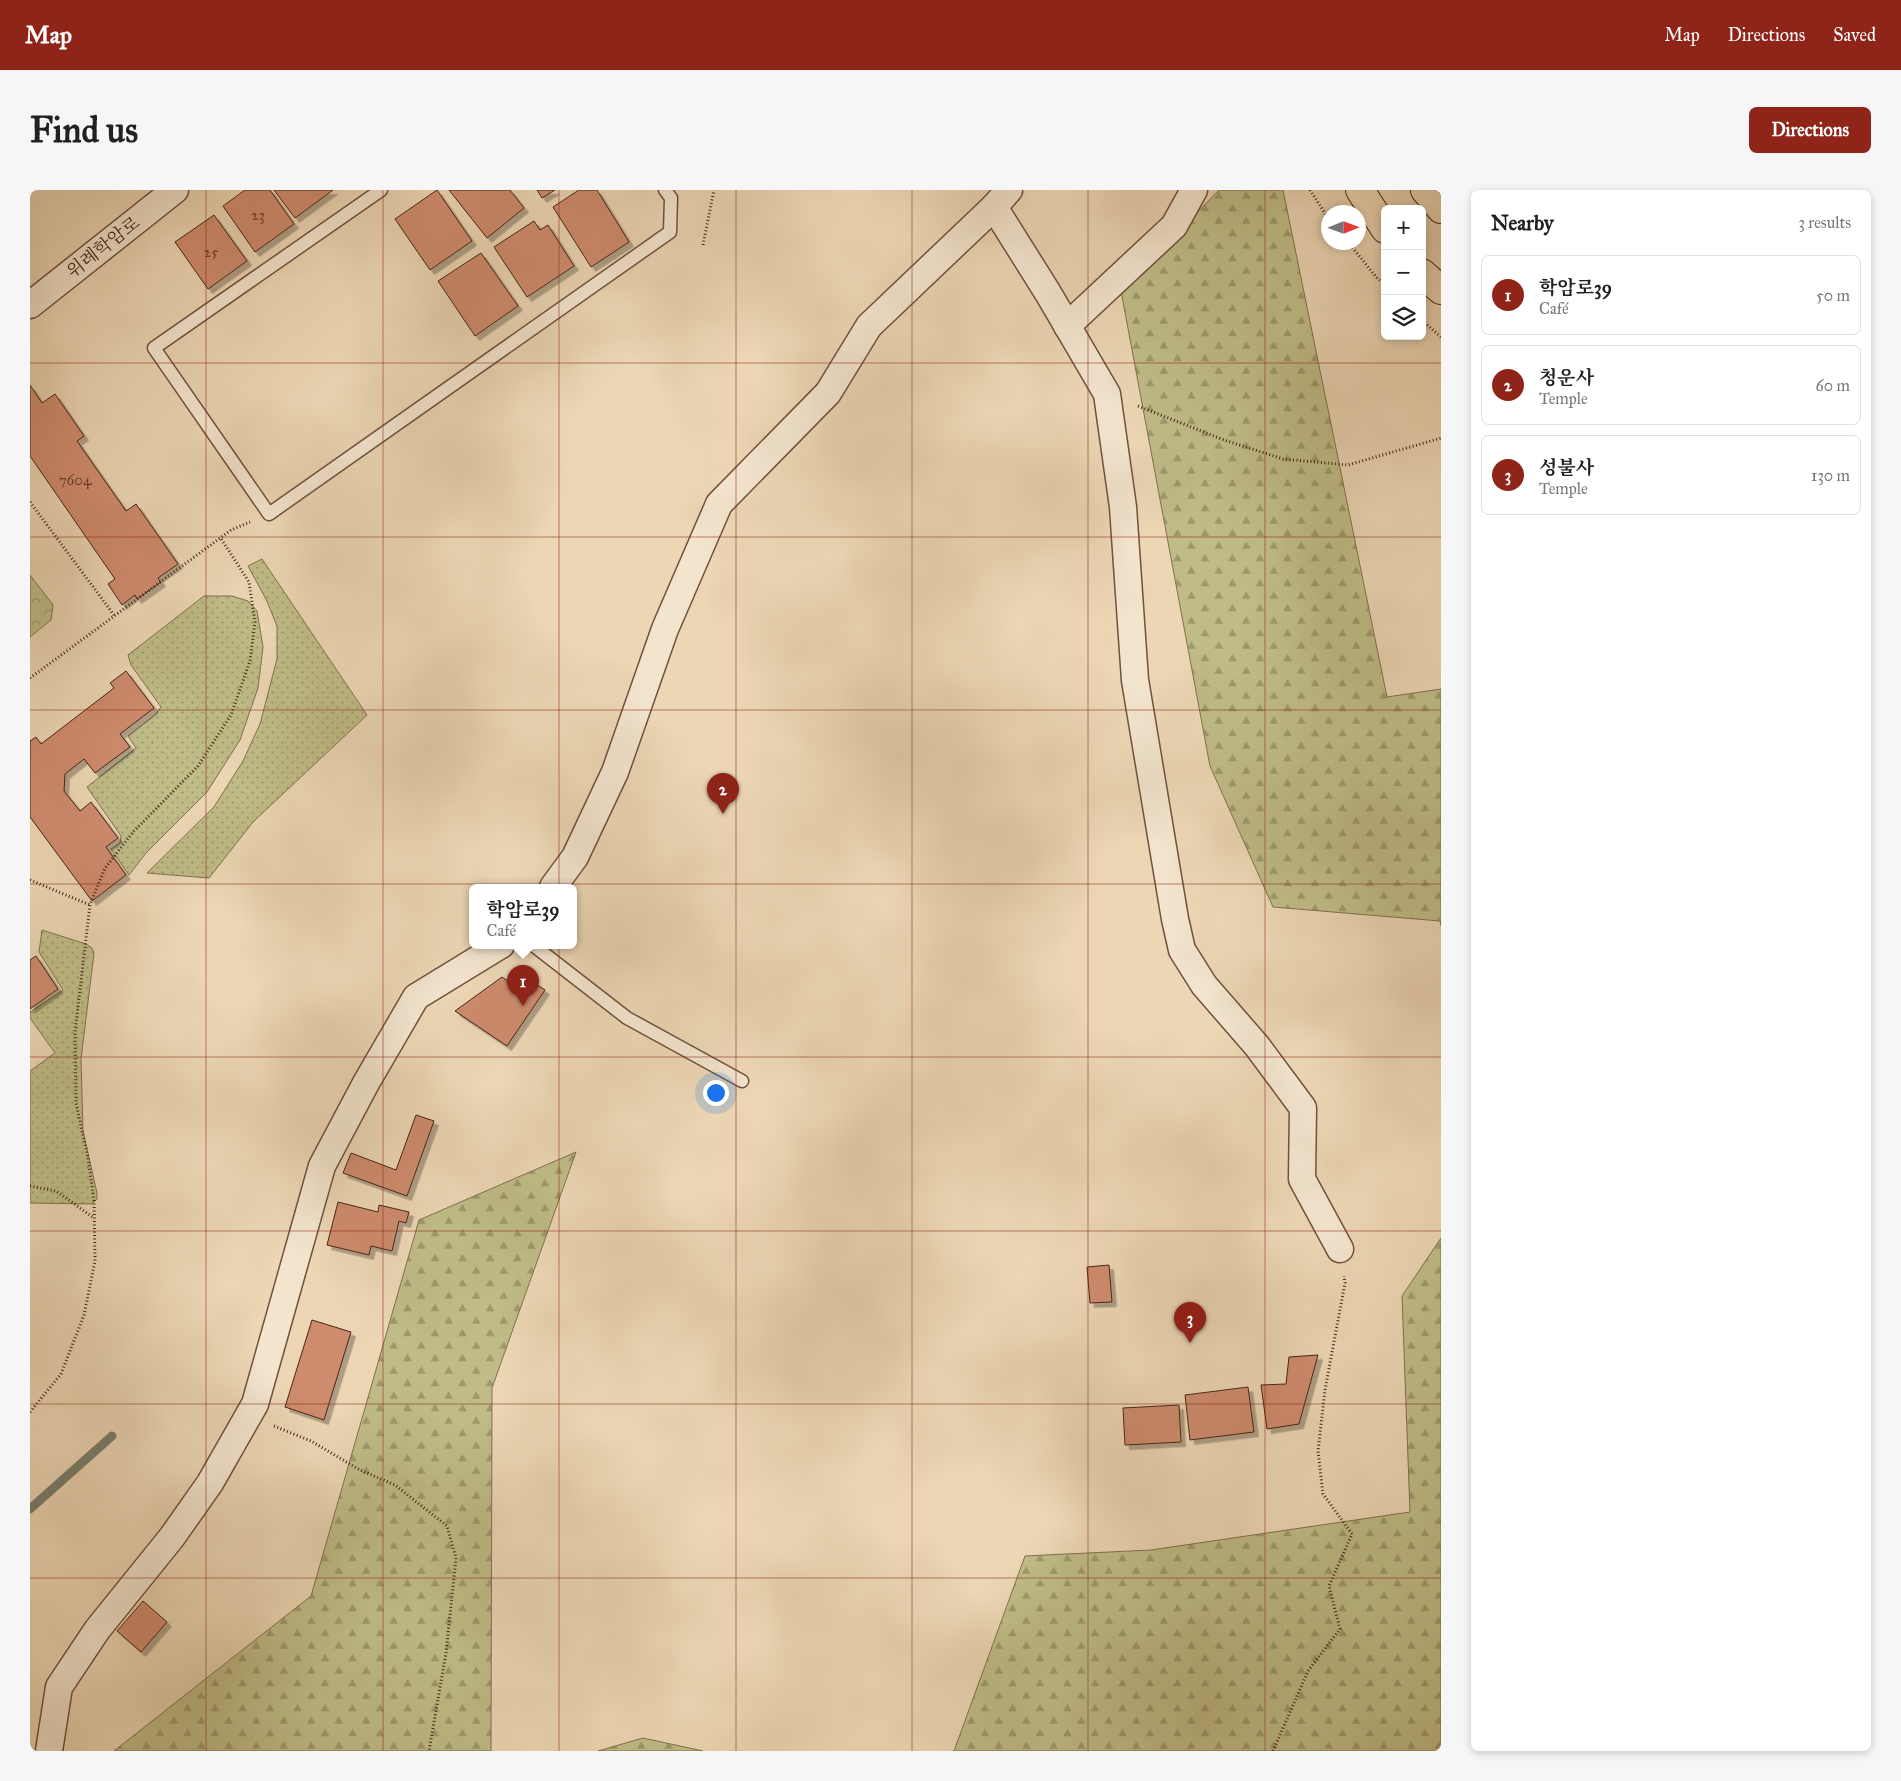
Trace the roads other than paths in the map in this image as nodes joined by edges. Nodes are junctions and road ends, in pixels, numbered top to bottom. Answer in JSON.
{"nodes":[{"id":1,"x":175,"y":190,"type":"edge"},
{"id":2,"x":381,"y":190,"type":"edge"},
{"id":3,"x":665,"y":190,"type":"edge"},
{"id":4,"x":1194,"y":190,"type":"edge"},
{"id":5,"x":1360,"y":190,"type":"edge"},
{"id":6,"x":1425,"y":190,"type":"edge"},
{"id":7,"x":1002,"y":199,"type":"edge"},
{"id":8,"x":1441,"y":209,"type":"edge"},
{"id":9,"x":1381,"y":223,"type":"edge"},
{"id":10,"x":1426,"y":277,"type":"edge"},
{"id":11,"x":1441,"y":290,"type":"edge"},
{"id":12,"x":30,"y":305,"type":"edge"},
{"id":13,"x":1067,"y":326,"type":"junction"},
{"id":14,"x":555,"y":884,"type":"edge"},
{"id":15,"x":494,"y":949,"type":"edge"},
{"id":16,"x":538,"y":949,"type":"edge"},
{"id":17,"x":742,"y":1081,"type":"dead end"},
{"id":18,"x":1340,"y":1249,"type":"road end"},
{"id":19,"x":49,"y":1751,"type":"edge"}],
"edges":[{"from":1,"to":12,"type":"street","name":"위례학암로"},
{"from":2,"to":3,"type":"lane"},
{"from":4,"to":13,"type":"street"},
{"from":5,"to":9,"type":"main road"},
{"from":6,"to":8,"type":"main road"},
{"from":7,"to":13,"type":"street"},
{"from":7,"to":14,"type":"street"},
{"from":10,"to":11,"type":"main road"},
{"from":13,"to":18,"type":"street"},
{"from":15,"to":19,"type":"street"},
{"from":16,"to":17,"type":"lane"}]}
